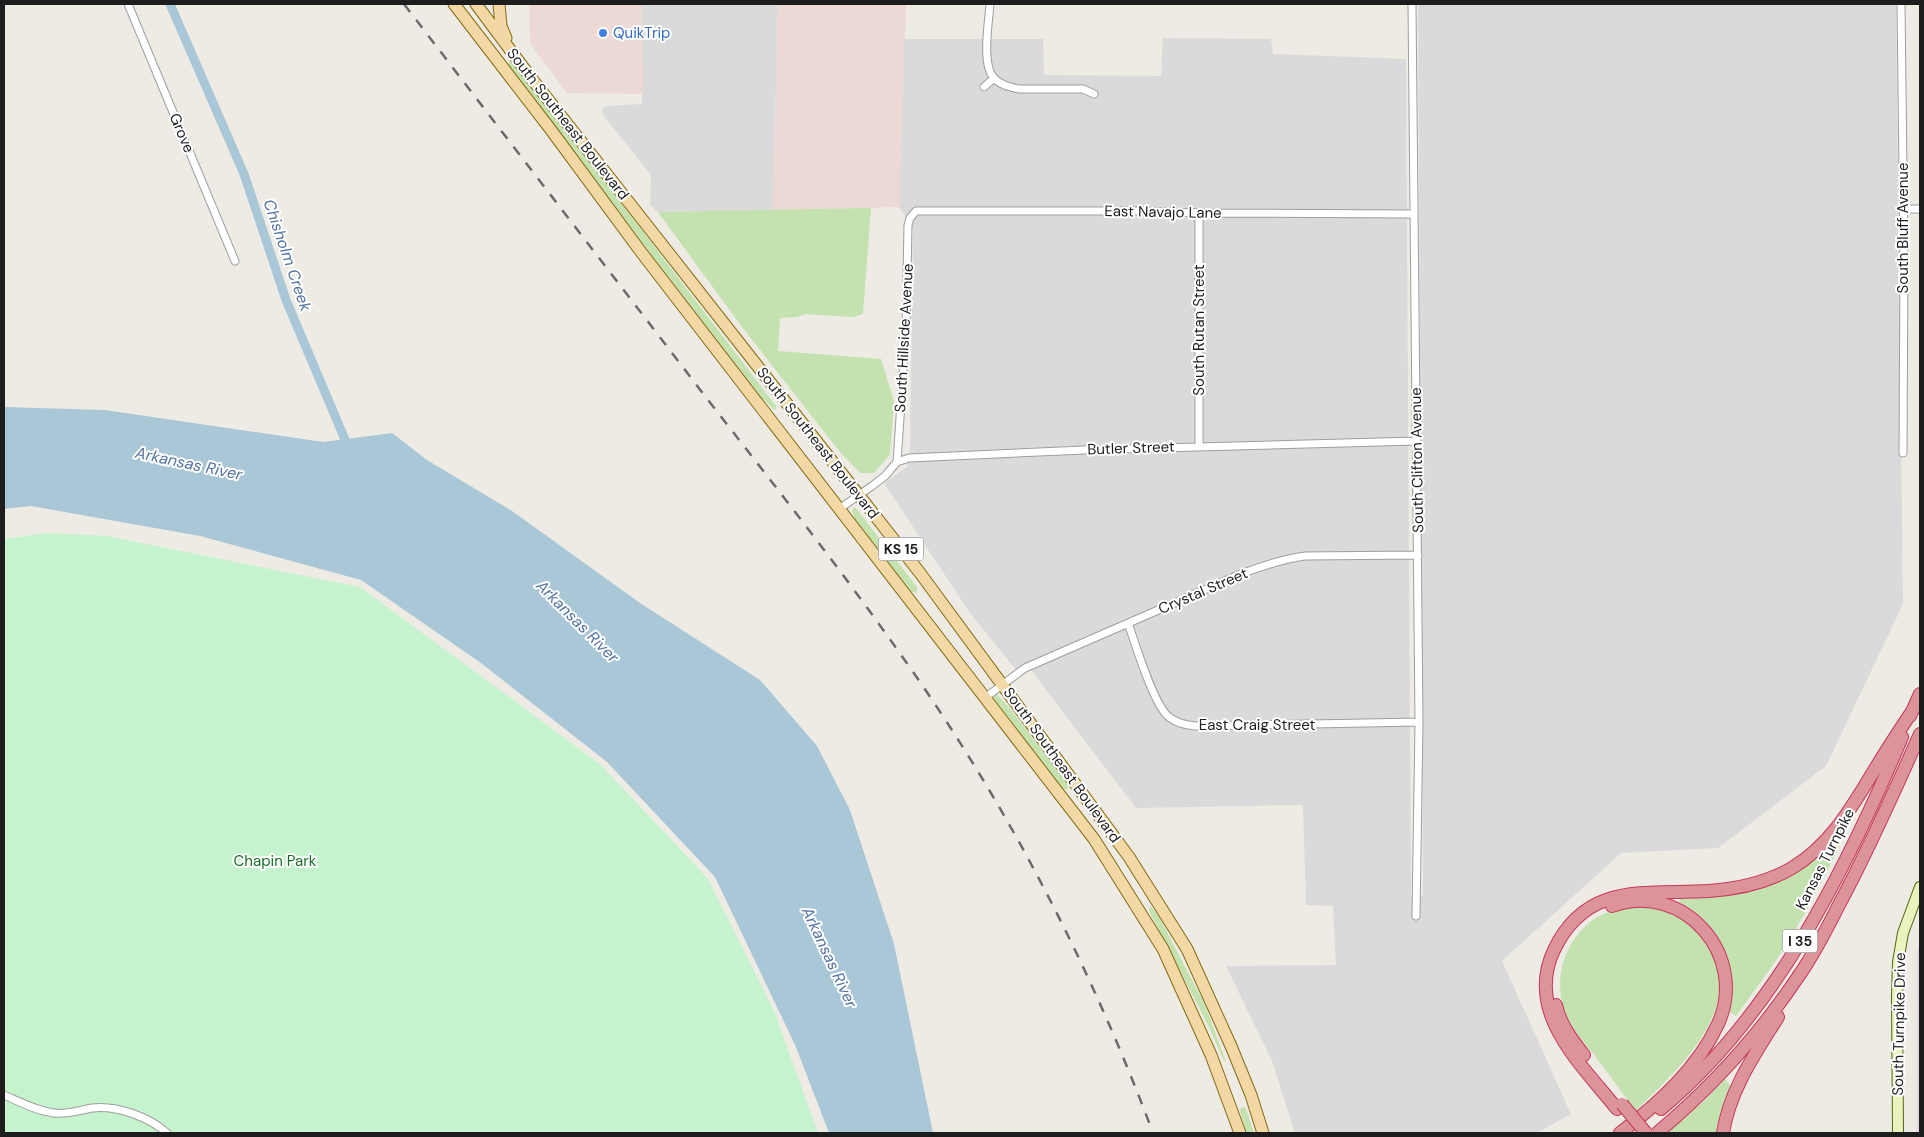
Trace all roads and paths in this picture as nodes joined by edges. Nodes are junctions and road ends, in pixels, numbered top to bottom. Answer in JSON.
{"nodes":[{"id":1,"x":128,"y":4,"type":"edge"},
{"id":2,"x":454,"y":4,"type":"edge"},
{"id":3,"x":476,"y":4,"type":"edge"},
{"id":4,"x":499,"y":4,"type":"edge"},
{"id":5,"x":990,"y":4,"type":"edge"},
{"id":6,"x":1412,"y":4,"type":"edge"},
{"id":7,"x":1901,"y":4,"type":"edge"},
{"id":8,"x":512,"y":53,"type":"junction"},
{"id":9,"x":994,"y":78,"type":"junction"},
{"id":10,"x":984,"y":87,"type":"dead end"},
{"id":11,"x":1094,"y":94,"type":"dead end"},
{"id":12,"x":1904,"y":209,"type":"junction"},
{"id":13,"x":1920,"y":209,"type":"edge"},
{"id":14,"x":1198,"y":213,"type":"junction"},
{"id":15,"x":912,"y":214,"type":"joint"},
{"id":16,"x":1414,"y":214,"type":"junction"},
{"id":17,"x":236,"y":261,"type":"dead end"},
{"id":18,"x":1417,"y":441,"type":"junction"},
{"id":19,"x":1199,"y":446,"type":"junction"},
{"id":20,"x":1903,"y":453,"type":"dead end"},
{"id":21,"x":898,"y":462,"type":"junction"},
{"id":22,"x":859,"y":495,"type":"junction"},
{"id":23,"x":839,"y":509,"type":"junction"},
{"id":24,"x":1418,"y":555,"type":"junction"},
{"id":25,"x":1128,"y":623,"type":"junction"},
{"id":26,"x":1002,"y":683,"type":"junction"},
{"id":27,"x":1920,"y":694,"type":"edge"},
{"id":28,"x":986,"y":697,"type":"junction"},
{"id":29,"x":1913,"y":710,"type":"junction"},
{"id":30,"x":1419,"y":722,"type":"junction"},
{"id":31,"x":1920,"y":734,"type":"edge"},
{"id":32,"x":1920,"y":887,"type":"edge"},
{"id":33,"x":1416,"y":916,"type":"dead end"},
{"id":34,"x":1827,"y":928,"type":"junction"},
{"id":35,"x":4,"y":1095,"type":"edge"},
{"id":36,"x":1620,"y":1106,"type":"junction"},
{"id":37,"x":167,"y":1133,"type":"edge"},
{"id":38,"x":1240,"y":1133,"type":"edge"},
{"id":39,"x":1263,"y":1133,"type":"edge"},
{"id":40,"x":1620,"y":1133,"type":"edge"},
{"id":41,"x":1633,"y":1133,"type":"edge"},
{"id":42,"x":1637,"y":1133,"type":"edge"},
{"id":43,"x":1646,"y":1133,"type":"edge"},
{"id":44,"x":1656,"y":1133,"type":"edge"},
{"id":45,"x":1723,"y":1133,"type":"edge"},
{"id":46,"x":1898,"y":1133,"type":"edge"}],
"edges":[{"from":1,"to":17,"type":"street","name":"Grove"},
{"from":2,"to":23,"type":"main road","name":"South Southeast Boulevard","number":"KS 15"},
{"from":3,"to":8,"type":"main road","name":"South Southeast Boulevard","number":"KS 15"},
{"from":4,"to":8,"type":"main road"},
{"from":5,"to":9,"type":"street"},
{"from":6,"to":16,"type":"street","name":"South Clifton Avenue"},
{"from":7,"to":12,"type":"street","name":"South Bluff Avenue"},
{"from":8,"to":22,"type":"main road","name":"South Southeast Boulevard","number":"KS 15"},
{"from":9,"to":10,"type":"street"},
{"from":9,"to":11,"type":"street"},
{"from":12,"to":13,"type":"street"},
{"from":12,"to":20,"type":"street","name":"South Bluff Avenue"},
{"from":14,"to":15,"type":"street","name":"East Navajo Lane"},
{"from":14,"to":16,"type":"street","name":"East Navajo Lane"},
{"from":14,"to":19,"type":"street","name":"South Rutan Street"},
{"from":15,"to":21,"type":"street","name":"South Hillside Avenue"},
{"from":16,"to":18,"type":"street","name":"South Clifton Avenue"},
{"from":18,"to":19,"type":"street","name":"Butler Street"},
{"from":18,"to":24,"type":"street","name":"South Clifton Avenue"},
{"from":19,"to":21,"type":"street","name":"Butler Street"},
{"from":21,"to":22,"type":"street"},
{"from":22,"to":23,"type":"street"},
{"from":22,"to":26,"type":"main road","name":"South Southeast Boulevard","number":"KS 15"},
{"from":23,"to":28,"type":"main road","name":"South Southeast Boulevard","number":"KS 15"},
{"from":24,"to":25,"type":"street","name":"Crystal Street"},
{"from":24,"to":30,"type":"street","name":"South Clifton Avenue"},
{"from":25,"to":26,"type":"street","name":"Crystal Street"},
{"from":25,"to":30,"type":"street","name":"East Craig Street"},
{"from":26,"to":28,"type":"street","name":"Crystal Street"},
{"from":26,"to":39,"type":"main road","name":"South Southeast Boulevard","number":"KS 15"},
{"from":27,"to":29,"type":"highway","name":"Kansas Turnpike","number":"I 35"},
{"from":28,"to":38,"type":"main road","name":"South Southeast Boulevard","number":"KS 15"},
{"from":29,"to":36,"type":"highway"},
{"from":29,"to":41,"type":"highway","name":"Kansas Turnpike","number":"I 35"},
{"from":30,"to":33,"type":"street","name":"South Clifton Avenue"},
{"from":31,"to":34,"type":"highway","number":"I 35"},
{"from":32,"to":46,"type":"street","name":"South Turnpike Drive"},
{"from":34,"to":44,"type":"highway","number":"I 35"},
{"from":34,"to":45,"type":"highway"},
{"from":35,"to":37,"type":"street"},
{"from":36,"to":40,"type":"highway"},
{"from":36,"to":42,"type":"highway"},
{"from":36,"to":43,"type":"highway","bridge":true}]}
